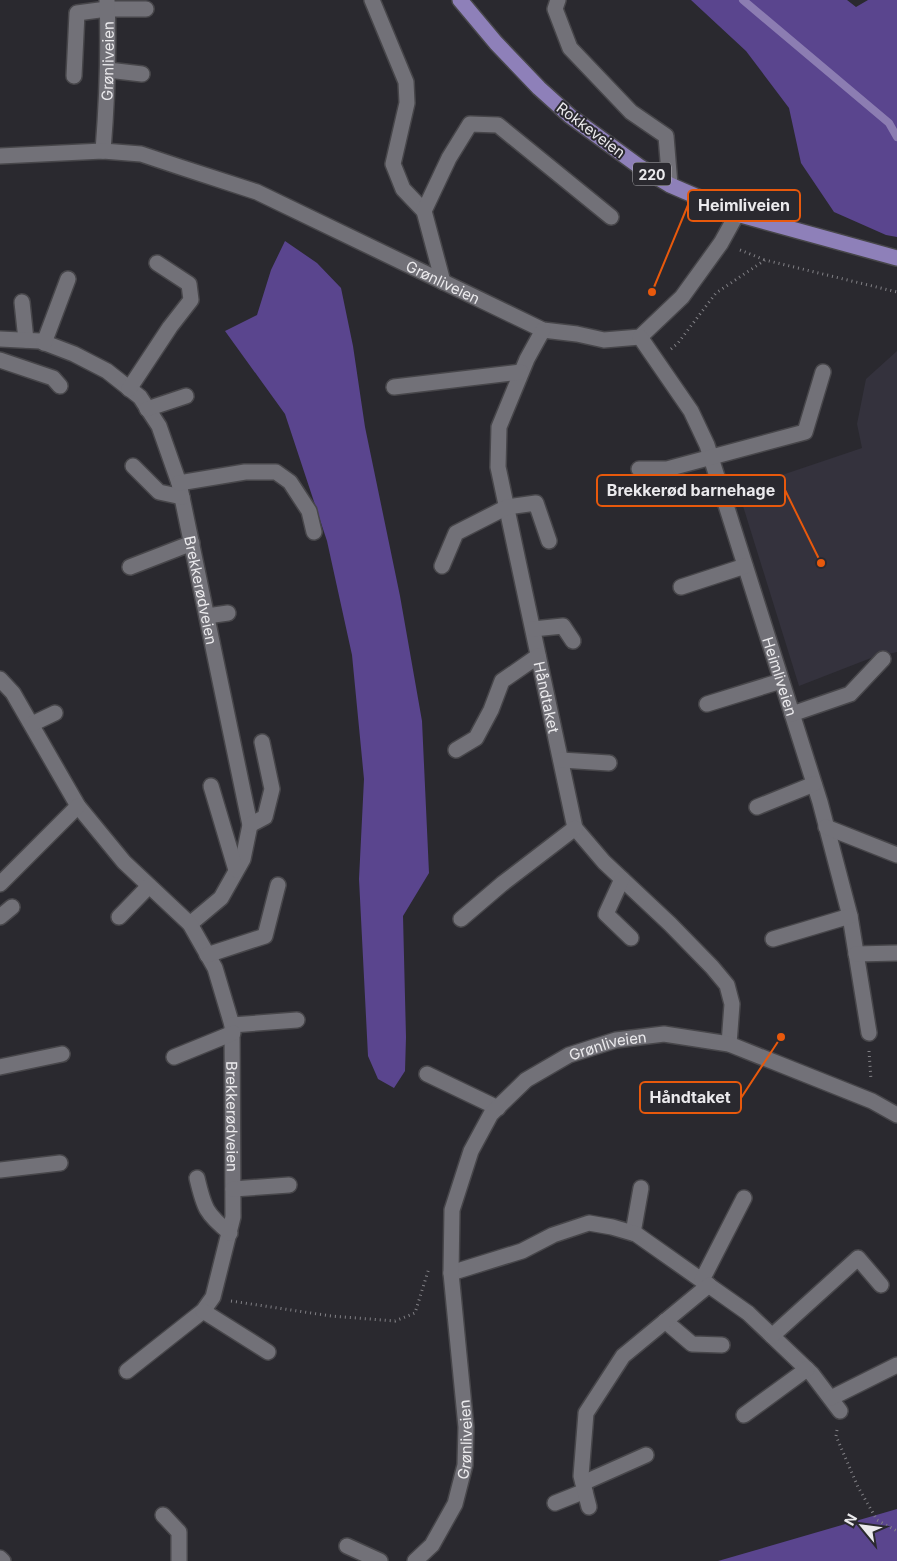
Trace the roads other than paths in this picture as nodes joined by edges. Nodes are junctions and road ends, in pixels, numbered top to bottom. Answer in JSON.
{"nodes":[{"id":1,"x":372,"y":0,"type":"edge"},
{"id":2,"x":460,"y":0,"type":"edge"},
{"id":3,"x":558,"y":0,"type":"edge"},
{"id":4,"x":107,"y":4,"type":"edge"},
{"id":5,"x":146,"y":9,"type":"dead end"},
{"id":6,"x":108,"y":70,"type":"junction"},
{"id":7,"x":142,"y":74,"type":"dead end"},
{"id":8,"x":74,"y":76,"type":"dead end"},
{"id":9,"x":104,"y":151,"type":"junction"},
{"id":10,"x":0,"y":156,"type":"edge"},
{"id":11,"x":670,"y":185,"type":"junction"},
{"id":12,"x":424,"y":211,"type":"junction"},
{"id":13,"x":737,"y":214,"type":"junction"},
{"id":14,"x":611,"y":217,"type":"dead end"},
{"id":15,"x":897,"y":258,"type":"edge"},
{"id":16,"x":158,"y":263,"type":"dead end"},
{"id":17,"x":68,"y":279,"type":"dead end"},
{"id":18,"x":443,"y":282,"type":"junction"},
{"id":19,"x":22,"y":302,"type":"dead end"},
{"id":20,"x":543,"y":330,"type":"junction"},
{"id":21,"x":640,"y":337,"type":"junction"},
{"id":22,"x":0,"y":339,"type":"edge"},
{"id":23,"x":26,"y":340,"type":"junction"},
{"id":24,"x":44,"y":343,"type":"junction"},
{"id":25,"x":0,"y":360,"type":"edge"},
{"id":26,"x":521,"y":372,"type":"junction"},
{"id":27,"x":823,"y":372,"type":"dead end"},
{"id":28,"x":60,"y":386,"type":"dead end"},
{"id":29,"x":394,"y":387,"type":"dead end"},
{"id":30,"x":129,"y":389,"type":"junction"},
{"id":31,"x":186,"y":396,"type":"dead end"},
{"id":32,"x":148,"y":409,"type":"junction"},
{"id":33,"x":711,"y":458,"type":"junction"},
{"id":34,"x":134,"y":466,"type":"dead end"},
{"id":35,"x":639,"y":469,"type":"dead end"},
{"id":36,"x":181,"y":490,"type":"junction"},
{"id":37,"x":507,"y":506,"type":"junction"},
{"id":38,"x":314,"y":532,"type":"dead end"},
{"id":39,"x":549,"y":541,"type":"dead end"},
{"id":40,"x":192,"y":543,"type":"junction"},
{"id":41,"x":442,"y":566,"type":"dead end"},
{"id":42,"x":745,"y":566,"type":"junction"},
{"id":43,"x":130,"y":567,"type":"dead end"},
{"id":44,"x":681,"y":587,"type":"dead end"},
{"id":45,"x":228,"y":613,"type":"dead end"},
{"id":46,"x":207,"y":616,"type":"junction"},
{"id":47,"x":533,"y":629,"type":"junction"},
{"id":48,"x":573,"y":641,"type":"dead end"},
{"id":49,"x":538,"y":656,"type":"junction"},
{"id":50,"x":883,"y":659,"type":"dead end"},
{"id":51,"x":0,"y":680,"type":"edge"},
{"id":52,"x":781,"y":681,"type":"junction"},
{"id":53,"x":707,"y":704,"type":"dead end"},
{"id":54,"x":55,"y":713,"type":"dead end"},
{"id":55,"x":792,"y":714,"type":"junction"},
{"id":56,"x":32,"y":724,"type":"junction"},
{"id":57,"x":262,"y":742,"type":"dead end"},
{"id":58,"x":456,"y":750,"type":"dead end"},
{"id":59,"x":560,"y":760,"type":"junction"},
{"id":60,"x":609,"y":763,"type":"dead end"},
{"id":61,"x":814,"y":784,"type":"junction"},
{"id":62,"x":211,"y":786,"type":"dead end"},
{"id":63,"x":78,"y":806,"type":"junction"},
{"id":64,"x":757,"y":807,"type":"dead end"},
{"id":65,"x":250,"y":825,"type":"junction"},
{"id":66,"x":826,"y":826,"type":"junction"},
{"id":67,"x":575,"y":828,"type":"junction"},
{"id":68,"x":897,"y":855,"type":"edge"},
{"id":69,"x":236,"y":870,"type":"junction"},
{"id":70,"x":622,"y":879,"type":"junction"},
{"id":71,"x":0,"y":884,"type":"edge"},
{"id":72,"x":278,"y":885,"type":"dead end"},
{"id":73,"x":149,"y":886,"type":"junction"},
{"id":74,"x":12,"y":907,"type":"dead end"},
{"id":75,"x":850,"y":916,"type":"junction"},
{"id":76,"x":0,"y":917,"type":"edge"},
{"id":77,"x":119,"y":917,"type":"dead end"},
{"id":78,"x":461,"y":919,"type":"dead end"},
{"id":79,"x":190,"y":924,"type":"junction"},
{"id":80,"x":631,"y":938,"type":"dead end"},
{"id":81,"x":773,"y":939,"type":"dead end"},
{"id":82,"x":856,"y":954,"type":"junction"},
{"id":83,"x":897,"y":954,"type":"edge"},
{"id":84,"x":207,"y":955,"type":"junction"},
{"id":85,"x":297,"y":1020,"type":"dead end"},
{"id":86,"x":232,"y":1029,"type":"junction"},
{"id":87,"x":869,"y":1034,"type":"road end"},
{"id":88,"x":729,"y":1044,"type":"junction"},
{"id":89,"x":62,"y":1054,"type":"dead end"},
{"id":90,"x":174,"y":1057,"type":"dead end"},
{"id":91,"x":0,"y":1067,"type":"edge"},
{"id":92,"x":427,"y":1074,"type":"dead end"},
{"id":93,"x":498,"y":1108,"type":"junction"},
{"id":94,"x":897,"y":1115,"type":"edge"},
{"id":95,"x":60,"y":1162,"type":"dead end"},
{"id":96,"x":0,"y":1170,"type":"edge"},
{"id":97,"x":198,"y":1178,"type":"dead end"},
{"id":98,"x":289,"y":1184,"type":"dead end"},
{"id":99,"x":233,"y":1188,"type":"junction"},
{"id":100,"x":641,"y":1188,"type":"dead end"},
{"id":101,"x":744,"y":1198,"type":"dead end"},
{"id":102,"x":230,"y":1233,"type":"junction"},
{"id":103,"x":633,"y":1233,"type":"junction"},
{"id":104,"x":451,"y":1273,"type":"junction"},
{"id":105,"x":705,"y":1282,"type":"junction"},
{"id":106,"x":881,"y":1285,"type":"dead end"},
{"id":107,"x":202,"y":1311,"type":"junction"},
{"id":108,"x":666,"y":1321,"type":"junction"},
{"id":109,"x":772,"y":1336,"type":"junction"},
{"id":110,"x":722,"y":1345,"type":"dead end"},
{"id":111,"x":268,"y":1352,"type":"dead end"},
{"id":112,"x":897,"y":1365,"type":"edge"},
{"id":113,"x":807,"y":1369,"type":"junction"},
{"id":114,"x":127,"y":1372,"type":"dead end"},
{"id":115,"x":744,"y":1415,"type":"dead end"},
{"id":116,"x":646,"y":1455,"type":"dead end"},
{"id":117,"x":584,"y":1487,"type":"junction"},
{"id":118,"x":555,"y":1503,"type":"dead end"},
{"id":119,"x":589,"y":1507,"type":"dead end"},
{"id":120,"x":163,"y":1515,"type":"dead end"},
{"id":121,"x":347,"y":1546,"type":"dead end"},
{"id":122,"x":0,"y":1558,"type":"edge"},
{"id":123,"x":3,"y":1561,"type":"edge"},
{"id":124,"x":179,"y":1561,"type":"edge"},
{"id":125,"x":380,"y":1561,"type":"edge"},
{"id":126,"x":415,"y":1561,"type":"edge"}],
"edges":[{"from":1,"to":12,"type":"street"},
{"from":2,"to":11,"type":"main road","name":"Rokkeveien","number":"220"},
{"from":3,"to":11,"type":"street"},
{"from":4,"to":5,"type":"street"},
{"from":4,"to":6,"type":"street","name":"Grønliveien"},
{"from":4,"to":8,"type":"street"},
{"from":6,"to":7,"type":"street"},
{"from":6,"to":9,"type":"street","name":"Grønliveien"},
{"from":9,"to":10,"type":"street","name":"Grønliveien"},
{"from":9,"to":18,"type":"street","name":"Grønliveien"},
{"from":11,"to":13,"type":"main road","name":"Rokkeveien","number":"220"},
{"from":12,"to":14,"type":"street"},
{"from":12,"to":18,"type":"street"},
{"from":13,"to":15,"type":"main road","name":"Rokkeveien","number":"220"},
{"from":13,"to":21,"type":"street"},
{"from":16,"to":30,"type":"street"},
{"from":17,"to":24,"type":"street"},
{"from":18,"to":20,"type":"street","name":"Grønliveien"},
{"from":19,"to":23,"type":"street"},
{"from":20,"to":21,"type":"street","name":"Grønliveien"},
{"from":20,"to":26,"type":"street","name":"Håndtaket"},
{"from":21,"to":33,"type":"street","name":"Heimliveien"},
{"from":22,"to":23,"type":"street","name":"Brekkerødveien"},
{"from":23,"to":24,"type":"street","name":"Brekkerødveien"},
{"from":24,"to":30,"type":"street","name":"Brekkerødveien"},
{"from":25,"to":28,"type":"street"},
{"from":26,"to":29,"type":"street"},
{"from":26,"to":37,"type":"street","name":"Håndtaket"},
{"from":27,"to":33,"type":"street"},
{"from":30,"to":32,"type":"street","name":"Brekkerødveien"},
{"from":31,"to":32,"type":"street"},
{"from":32,"to":36,"type":"street","name":"Brekkerødveien"},
{"from":33,"to":35,"type":"street"},
{"from":33,"to":42,"type":"street","name":"Heimliveien"},
{"from":34,"to":36,"type":"street"},
{"from":36,"to":38,"type":"street"},
{"from":36,"to":40,"type":"street","name":"Brekkerødveien"},
{"from":37,"to":39,"type":"street"},
{"from":37,"to":41,"type":"street"},
{"from":37,"to":47,"type":"street","name":"Håndtaket"},
{"from":40,"to":43,"type":"street"},
{"from":40,"to":46,"type":"street","name":"Brekkerødveien"},
{"from":42,"to":44,"type":"street"},
{"from":42,"to":52,"type":"street","name":"Heimliveien"},
{"from":45,"to":46,"type":"street"},
{"from":46,"to":65,"type":"street","name":"Brekkerødveien"},
{"from":47,"to":48,"type":"street"},
{"from":47,"to":49,"type":"street","name":"Håndtaket"},
{"from":49,"to":58,"type":"street"},
{"from":49,"to":59,"type":"street","name":"Håndtaket"},
{"from":50,"to":55,"type":"street"},
{"from":51,"to":56,"type":"street","name":"Brekkerødveien"},
{"from":52,"to":53,"type":"street"},
{"from":52,"to":55,"type":"street","name":"Heimliveien"},
{"from":54,"to":56,"type":"street"},
{"from":55,"to":61,"type":"street","name":"Heimliveien"},
{"from":56,"to":63,"type":"street","name":"Brekkerødveien"},
{"from":57,"to":65,"type":"street"},
{"from":59,"to":60,"type":"street"},
{"from":59,"to":67,"type":"street","name":"Håndtaket"},
{"from":61,"to":64,"type":"street"},
{"from":61,"to":66,"type":"street","name":"Heimliveien"},
{"from":62,"to":69,"type":"street"},
{"from":63,"to":71,"type":"street"},
{"from":63,"to":73,"type":"street","name":"Brekkerødveien"},
{"from":65,"to":69,"type":"street","name":"Brekkerødveien"},
{"from":66,"to":68,"type":"street"},
{"from":66,"to":75,"type":"street","name":"Heimliveien"},
{"from":67,"to":70,"type":"street","name":"Håndtaket"},
{"from":67,"to":78,"type":"street"},
{"from":69,"to":79,"type":"street","name":"Brekkerødveien"},
{"from":70,"to":80,"type":"street"},
{"from":70,"to":88,"type":"street","name":"Håndtaket"},
{"from":72,"to":84,"type":"street"},
{"from":73,"to":77,"type":"street"},
{"from":73,"to":79,"type":"street","name":"Brekkerødveien"},
{"from":74,"to":76,"type":"street"},
{"from":75,"to":81,"type":"street"},
{"from":75,"to":82,"type":"street","name":"Heimliveien"},
{"from":79,"to":84,"type":"street","name":"Brekkerødveien"},
{"from":82,"to":83,"type":"street"},
{"from":82,"to":87,"type":"street","name":"Heimliveien"},
{"from":84,"to":86,"type":"street","name":"Brekkerødveien"},
{"from":85,"to":86,"type":"street"},
{"from":86,"to":90,"type":"street"},
{"from":86,"to":99,"type":"street","name":"Brekkerødveien"},
{"from":88,"to":93,"type":"street","name":"Grønliveien"},
{"from":88,"to":94,"type":"street","name":"Grønliveien"},
{"from":89,"to":91,"type":"street"},
{"from":92,"to":93,"type":"street"},
{"from":93,"to":104,"type":"street","name":"Grønliveien"},
{"from":95,"to":96,"type":"street"},
{"from":97,"to":102,"type":"street"},
{"from":98,"to":99,"type":"street"},
{"from":99,"to":102,"type":"street","name":"Brekkerødveien"},
{"from":100,"to":103,"type":"street"},
{"from":101,"to":105,"type":"street"},
{"from":102,"to":107,"type":"street","name":"Brekkerødveien"},
{"from":103,"to":104,"type":"street"},
{"from":103,"to":105,"type":"street"},
{"from":104,"to":126,"type":"street","name":"Grønliveien"},
{"from":105,"to":108,"type":"street"},
{"from":105,"to":109,"type":"street"},
{"from":106,"to":109,"type":"street"},
{"from":107,"to":111,"type":"street"},
{"from":107,"to":114,"type":"street","name":"Brekkerødveien"},
{"from":108,"to":110,"type":"street"},
{"from":108,"to":117,"type":"street"},
{"from":109,"to":113,"type":"street"},
{"from":112,"to":113,"type":"street"},
{"from":113,"to":115,"type":"street"},
{"from":116,"to":117,"type":"street"},
{"from":117,"to":118,"type":"street"},
{"from":117,"to":119,"type":"street"},
{"from":120,"to":124,"type":"street"},
{"from":121,"to":125,"type":"street"},
{"from":122,"to":123,"type":"street"}]}
